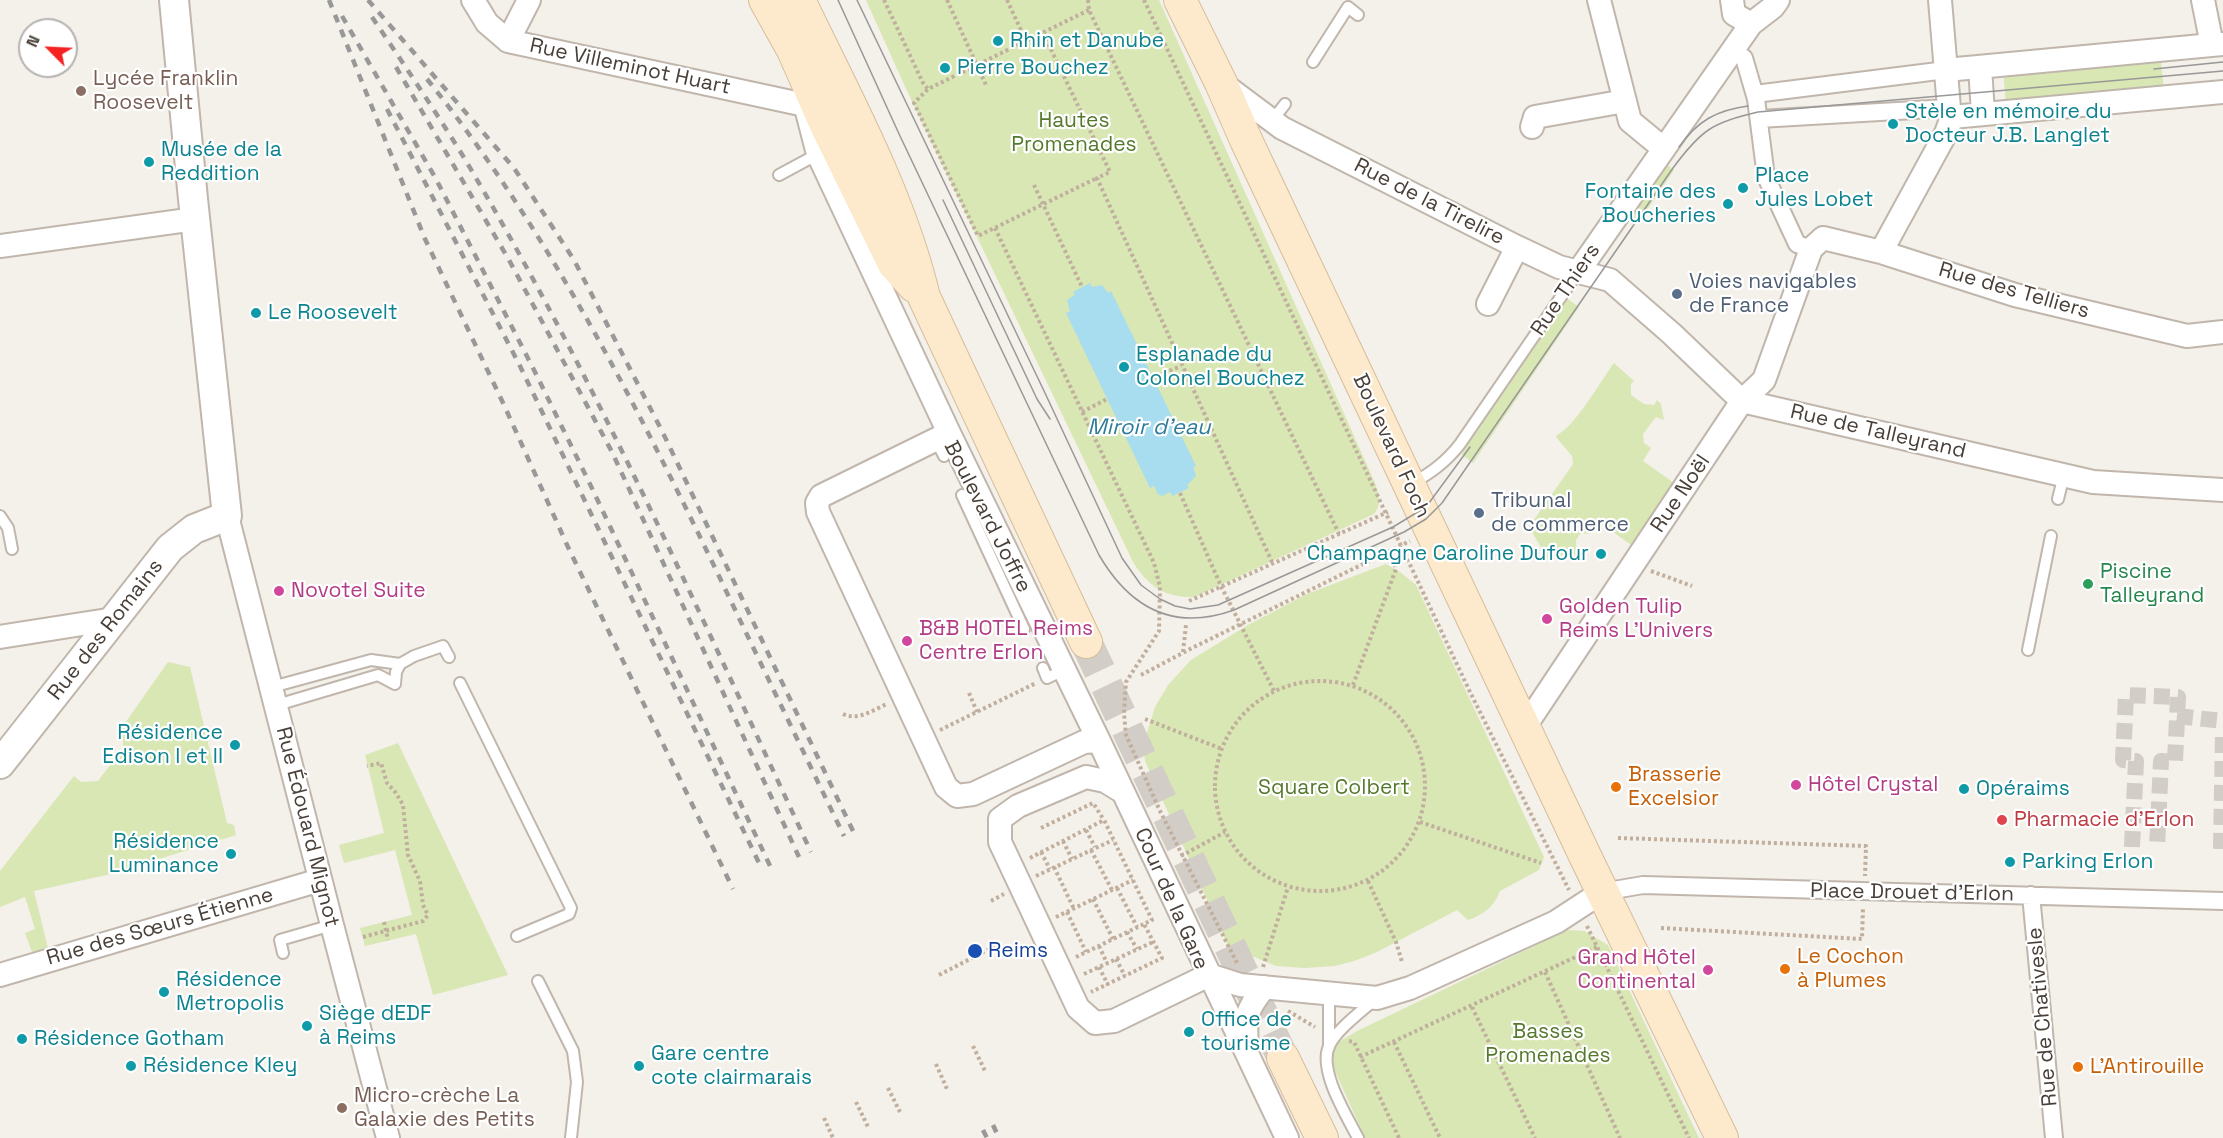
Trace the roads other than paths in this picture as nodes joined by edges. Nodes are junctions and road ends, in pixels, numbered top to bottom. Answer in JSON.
{"nodes":[{"id":1,"x":174,"y":0,"type":"edge"},
{"id":2,"x":473,"y":0,"type":"edge"},
{"id":3,"x":529,"y":0,"type":"edge"},
{"id":4,"x":765,"y":0,"type":"edge"},
{"id":5,"x":799,"y":0,"type":"edge"},
{"id":6,"x":1180,"y":0,"type":"edge"},
{"id":7,"x":1599,"y":0,"type":"edge"},
{"id":8,"x":1732,"y":0,"type":"edge"},
{"id":9,"x":1778,"y":0,"type":"edge"},
{"id":10,"x":1940,"y":0,"type":"edge"},
{"id":11,"x":2203,"y":0,"type":"edge"},
{"id":12,"x":1358,"y":15,"type":"dead end"},
{"id":13,"x":1751,"y":24,"type":"junction"},
{"id":14,"x":508,"y":41,"type":"junction"},
{"id":15,"x":2217,"y":44,"type":"edge"},
{"id":16,"x":793,"y":50,"type":"junction"},
{"id":17,"x":1737,"y":53,"type":"dead end"},
{"id":18,"x":1313,"y":62,"type":"dead end"},
{"id":19,"x":1980,"y":67,"type":"junction"},
{"id":20,"x":1946,"y":70,"type":"junction"},
{"id":21,"x":1221,"y":83,"type":"junction"},
{"id":22,"x":2223,"y":92,"type":"edge"},
{"id":23,"x":1755,"y":94,"type":"junction"},
{"id":24,"x":1625,"y":101,"type":"junction"},
{"id":25,"x":805,"y":105,"type":"junction"},
{"id":26,"x":1951,"y":112,"type":"junction"},
{"id":27,"x":1983,"y":113,"type":"junction"},
{"id":28,"x":1280,"y":117,"type":"junction"},
{"id":29,"x":1759,"y":119,"type":"junction"},
{"id":30,"x":1532,"y":127,"type":"dead end"},
{"id":31,"x":1246,"y":140,"type":"junction"},
{"id":32,"x":1664,"y":149,"type":"junction"},
{"id":33,"x":818,"y":154,"type":"junction"},
{"id":34,"x":779,"y":175,"type":"dead end"},
{"id":35,"x":187,"y":220,"type":"junction"},
{"id":36,"x":0,"y":246,"type":"edge"},
{"id":37,"x":1517,"y":247,"type":"junction"},
{"id":38,"x":1811,"y":249,"type":"junction"},
{"id":39,"x":1881,"y":252,"type":"junction"},
{"id":40,"x":1578,"y":272,"type":"junction"},
{"id":41,"x":924,"y":297,"type":"junction"},
{"id":42,"x":1488,"y":304,"type":"dead end"},
{"id":43,"x":2223,"y":332,"type":"edge"},
{"id":44,"x":1742,"y":401,"type":"junction"},
{"id":45,"x":943,"y":443,"type":"junction"},
{"id":46,"x":2064,"y":475,"type":"junction"},
{"id":47,"x":1409,"y":485,"type":"junction"},
{"id":48,"x":2223,"y":490,"type":"edge"},
{"id":49,"x":962,"y":495,"type":"dead end"},
{"id":50,"x":2058,"y":499,"type":"dead end"},
{"id":51,"x":0,"y":516,"type":"edge"},
{"id":52,"x":228,"y":516,"type":"junction"},
{"id":53,"x":2051,"y":536,"type":"dead end"},
{"id":54,"x":12,"y":549,"type":"dead end"},
{"id":55,"x":114,"y":619,"type":"junction"},
{"id":56,"x":1024,"y":629,"type":"dead end"},
{"id":57,"x":0,"y":637,"type":"edge"},
{"id":58,"x":1086,"y":642,"type":"tunnel mouth"},
{"id":59,"x":2028,"y":650,"type":"dead end"},
{"id":60,"x":449,"y":657,"type":"dead end"},
{"id":61,"x":400,"y":664,"type":"junction"},
{"id":62,"x":460,"y":683,"type":"dead end"},
{"id":63,"x":274,"y":696,"type":"junction"},
{"id":64,"x":1524,"y":728,"type":"junction"},
{"id":65,"x":1099,"y":741,"type":"junction"},
{"id":66,"x":0,"y":764,"type":"edge"},
{"id":67,"x":1123,"y":792,"type":"junction"},
{"id":68,"x":320,"y":880,"type":"junction"},
{"id":69,"x":2031,"y":895,"type":"junction"},
{"id":70,"x":1590,"y":900,"type":"junction"},
{"id":71,"x":2223,"y":902,"type":"edge"},
{"id":72,"x":332,"y":926,"type":"junction"},
{"id":73,"x":517,"y":936,"type":"dead end"},
{"id":74,"x":283,"y":952,"type":"dead end"},
{"id":75,"x":0,"y":975,"type":"edge"},
{"id":76,"x":1209,"y":975,"type":"junction"},
{"id":77,"x":538,"y":981,"type":"dead end"},
{"id":78,"x":1272,"y":988,"type":"junction"},
{"id":79,"x":1329,"y":993,"type":"junction"},
{"id":80,"x":1377,"y":998,"type":"junction"},
{"id":81,"x":1333,"y":1035,"type":"junction"},
{"id":82,"x":1248,"y":1056,"type":"junction"},
{"id":83,"x":1283,"y":1058,"type":"tunnel mouth"},
{"id":84,"x":388,"y":1138,"type":"edge"},
{"id":85,"x":571,"y":1138,"type":"edge"},
{"id":86,"x":1287,"y":1138,"type":"edge"},
{"id":87,"x":1322,"y":1138,"type":"edge"},
{"id":88,"x":1358,"y":1138,"type":"edge"},
{"id":89,"x":1722,"y":1138,"type":"edge"},
{"id":90,"x":2054,"y":1138,"type":"edge"}],
"edges":[{"from":1,"to":35,"type":"street"},
{"from":2,"to":14,"type":"street","name":"Rue Villeminot Huart"},
{"from":3,"to":14,"type":"street"},
{"from":4,"to":16,"type":"main road","name":"Boulevard Joffre"},
{"from":5,"to":41,"type":"main road","name":"Boulevard Joffre"},
{"from":6,"to":21,"type":"main road","name":"Boulevard Foch"},
{"from":7,"to":24,"type":"street"},
{"from":8,"to":13,"type":"street"},
{"from":9,"to":13,"type":"street","name":"Rue Thiers"},
{"from":10,"to":20,"type":"street"},
{"from":11,"to":15,"type":"street"},
{"from":12,"to":18,"type":"lane"},
{"from":13,"to":32,"type":"street","name":"Rue Thiers"},
{"from":14,"to":25,"type":"street","name":"Rue Villeminot Huart"},
{"from":15,"to":19,"type":"street"},
{"from":16,"to":25,"type":"street"},
{"from":16,"to":41,"type":"main road","name":"Boulevard Joffre"},
{"from":17,"to":23,"type":"street"},
{"from":19,"to":20,"type":"street"},
{"from":19,"to":27,"type":"street"},
{"from":20,"to":23,"type":"street"},
{"from":20,"to":26,"type":"street"},
{"from":21,"to":28,"type":"street","name":"Rue de la Tirelire"},
{"from":21,"to":31,"type":"main road","name":"Boulevard Foch"},
{"from":22,"to":27,"type":"street"},
{"from":23,"to":29,"type":"street"},
{"from":24,"to":30,"type":"street"},
{"from":24,"to":32,"type":"street"},
{"from":25,"to":33,"type":"street"},
{"from":26,"to":27,"type":"street"},
{"from":26,"to":29,"type":"street"},
{"from":26,"to":39,"type":"street"},
{"from":28,"to":31,"type":"street"},
{"from":28,"to":37,"type":"street","name":"Rue de la Tirelire"},
{"from":29,"to":38,"type":"street"},
{"from":31,"to":47,"type":"main road","name":"Boulevard Foch"},
{"from":32,"to":40,"type":"street","name":"Rue Thiers"},
{"from":33,"to":34,"type":"lane"},
{"from":33,"to":45,"type":"street"},
{"from":35,"to":36,"type":"street"},
{"from":35,"to":52,"type":"street"},
{"from":37,"to":40,"type":"street","name":"Rue de la Tirelire"},
{"from":37,"to":42,"type":"street"},
{"from":38,"to":39,"type":"street","name":"Rue des Telliers"},
{"from":38,"to":44,"type":"street","name":"Rue Noël"},
{"from":39,"to":43,"type":"street","name":"Rue des Telliers"},
{"from":40,"to":44,"type":"street"},
{"from":40,"to":47,"type":"lane","name":"Rue Thiers"},
{"from":41,"to":58,"type":"main road","name":"Boulevard Joffre"},
{"from":44,"to":46,"type":"street","name":"Rue de Talleyrand"},
{"from":44,"to":64,"type":"street","name":"Rue Noël"},
{"from":45,"to":65,"type":"street","name":"Boulevard Joffre"},
{"from":45,"to":65,"type":"street","name":"Boulevard Joffre"},
{"from":46,"to":48,"type":"street","name":"Rue de Talleyrand"},
{"from":46,"to":50,"type":"lane"},
{"from":47,"to":64,"type":"main road","name":"Boulevard Foch"},
{"from":49,"to":56,"type":"lane"},
{"from":51,"to":54,"type":"lane"},
{"from":52,"to":55,"type":"street","name":"Rue des Romains"},
{"from":52,"to":63,"type":"street","name":"Rue Édouard Mignot"},
{"from":53,"to":59,"type":"lane"},
{"from":55,"to":57,"type":"street"},
{"from":55,"to":66,"type":"street","name":"Rue des Romains"},
{"from":60,"to":61,"type":"lane"},
{"from":61,"to":63,"type":"lane"},
{"from":61,"to":63,"type":"lane"},
{"from":62,"to":73,"type":"lane"},
{"from":63,"to":68,"type":"street","name":"Rue Édouard Mignot"},
{"from":64,"to":70,"type":"main road","name":"Boulevard Foch"},
{"from":65,"to":67,"type":"street","name":"Boulevard Joffre"},
{"from":67,"to":76,"type":"street","name":"Cour de la Gare"},
{"from":67,"to":76,"type":"street","name":"Cour de la Gare"},
{"from":68,"to":72,"type":"street","name":"Rue Édouard Mignot"},
{"from":68,"to":75,"type":"street","name":"Rue des Sœurs Étienne"},
{"from":69,"to":70,"type":"street","name":"Place Drouet d'Erlon"},
{"from":69,"to":71,"type":"street","name":"Place Drouet d'Erlon"},
{"from":69,"to":90,"type":"street","name":"Rue de Chativesle"},
{"from":70,"to":80,"type":"street"},
{"from":70,"to":89,"type":"main road","name":"Boulevard Foch"},
{"from":72,"to":74,"type":"lane"},
{"from":72,"to":84,"type":"street","name":"Rue Édouard Mignot"},
{"from":76,"to":78,"type":"street"},
{"from":76,"to":82,"type":"street"},
{"from":77,"to":85,"type":"lane"},
{"from":78,"to":79,"type":"street"},
{"from":78,"to":82,"type":"street"},
{"from":79,"to":80,"type":"street"},
{"from":79,"to":81,"type":"lane"},
{"from":80,"to":81,"type":"lane"},
{"from":81,"to":88,"type":"lane"},
{"from":82,"to":86,"type":"street"},
{"from":83,"to":87,"type":"main road"}]}
